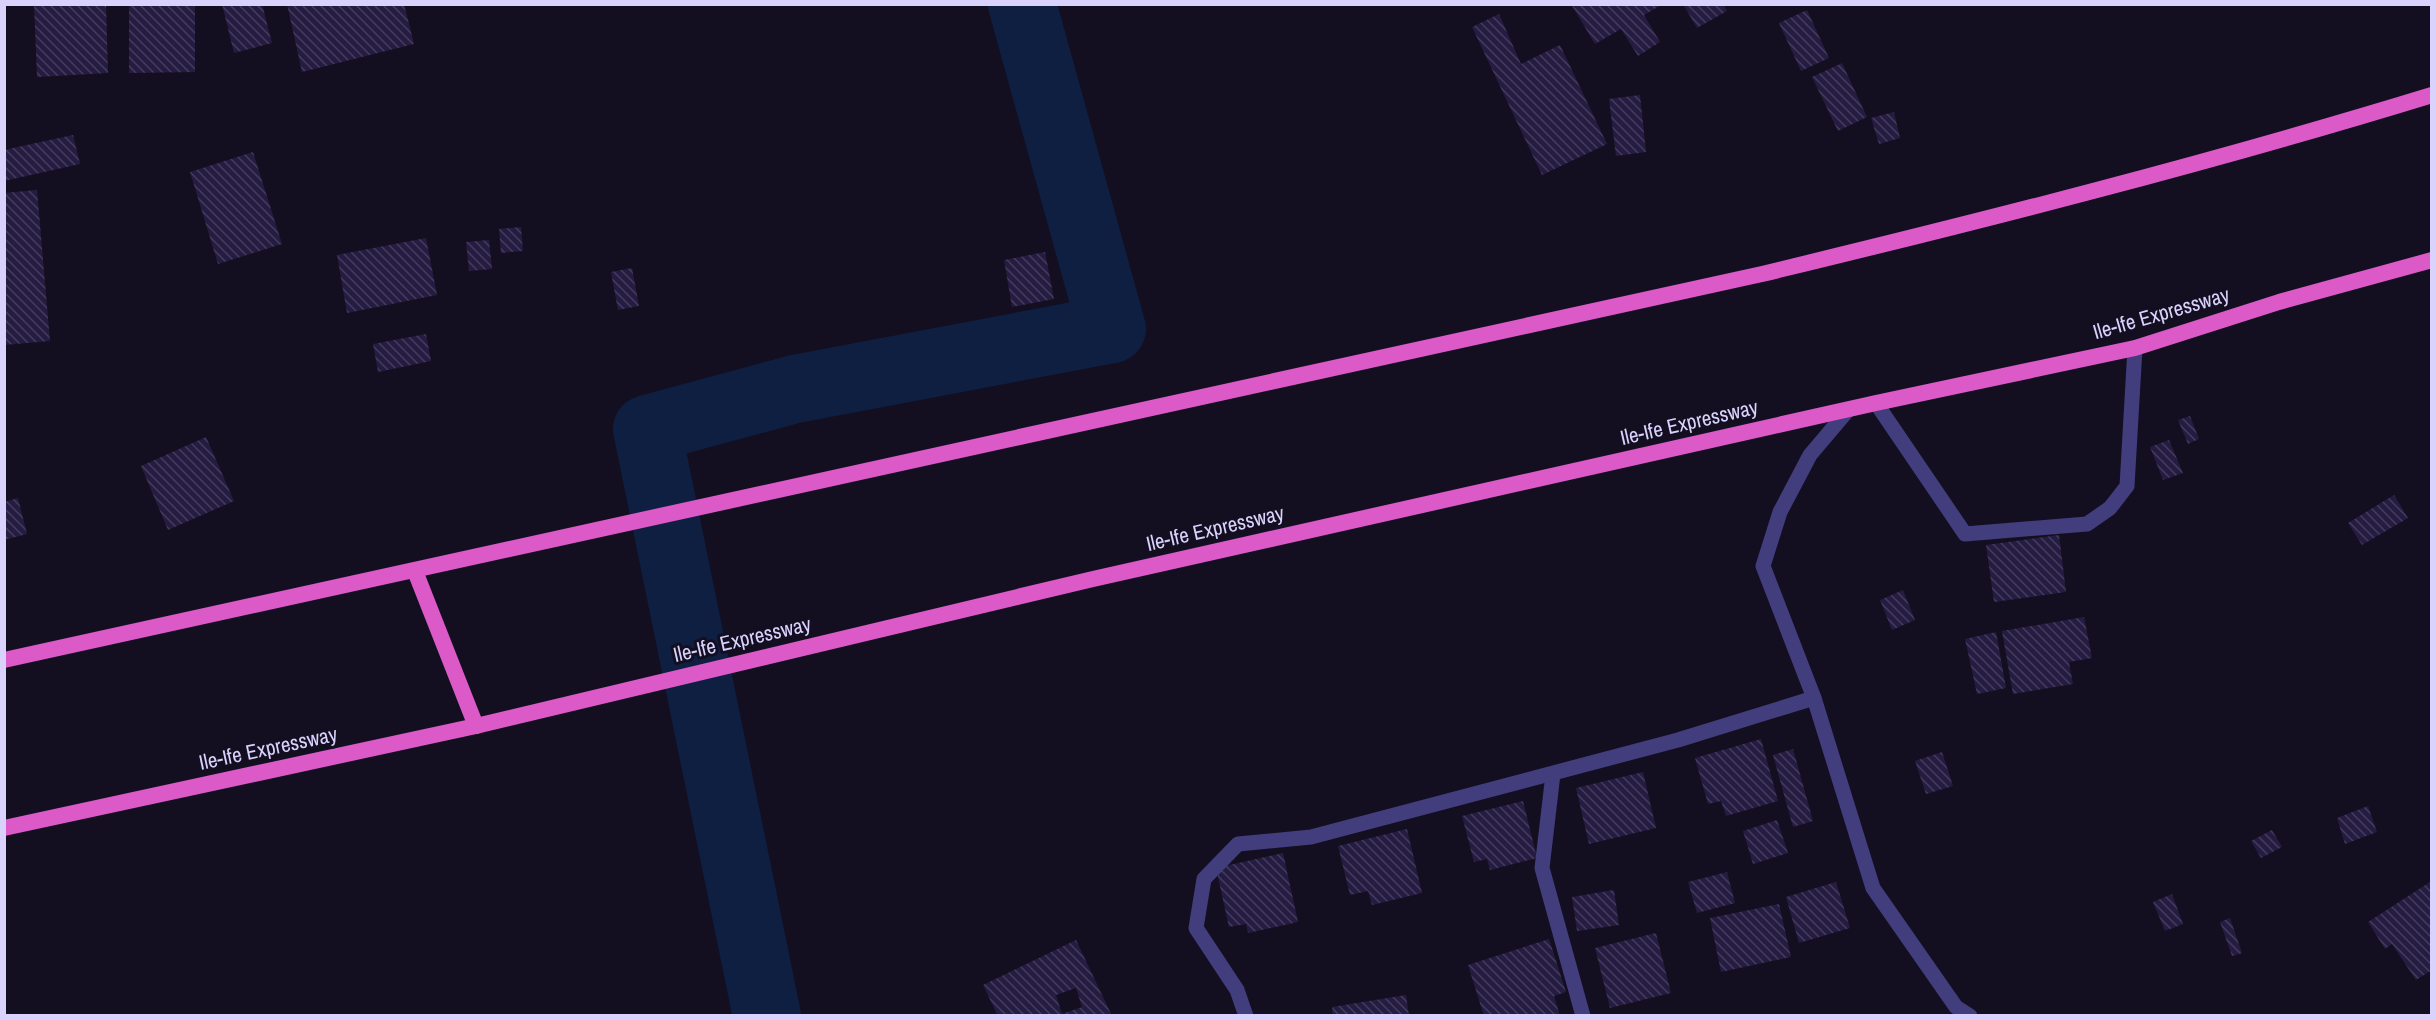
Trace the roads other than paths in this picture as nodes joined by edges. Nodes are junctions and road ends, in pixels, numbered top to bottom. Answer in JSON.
{"nodes":[{"id":1,"x":2432,"y":95,"type":"edge"},
{"id":2,"x":2432,"y":260,"type":"edge"},
{"id":3,"x":2134,"y":348,"type":"junction"},
{"id":4,"x":1876,"y":403,"type":"junction"},
{"id":5,"x":1849,"y":409,"type":"junction"},
{"id":6,"x":415,"y":571,"type":"junction"},
{"id":7,"x":4,"y":660,"type":"edge"},
{"id":8,"x":1814,"y":698,"type":"junction"},
{"id":9,"x":476,"y":726,"type":"junction"},
{"id":10,"x":1553,"y":774,"type":"junction"},
{"id":11,"x":4,"y":828,"type":"edge"},
{"id":12,"x":1953,"y":1011,"type":"edge"},
{"id":13,"x":1246,"y":1016,"type":"edge"},
{"id":14,"x":1583,"y":1016,"type":"edge"},
{"id":15,"x":1970,"y":1016,"type":"edge"}],
"edges":[{"from":1,"to":6,"type":"highway"},
{"from":2,"to":3,"type":"highway","name":"Ile-Ife Expressway"},
{"from":3,"to":4,"type":"highway","name":"Ile-Ife Expressway"},
{"from":3,"to":4,"type":"street"},
{"from":4,"to":5,"type":"highway","name":"Ile-Ife Expressway"},
{"from":5,"to":8,"type":"street"},
{"from":5,"to":9,"type":"highway","name":"Ile-Ife Expressway"},
{"from":6,"to":7,"type":"highway"},
{"from":6,"to":9,"type":"highway"},
{"from":8,"to":10,"type":"street"},
{"from":8,"to":12,"type":"street"},
{"from":9,"to":11,"type":"highway","name":"Ile-Ife Expressway"},
{"from":10,"to":13,"type":"street"},
{"from":10,"to":14,"type":"street"},
{"from":12,"to":15,"type":"street"}]}
